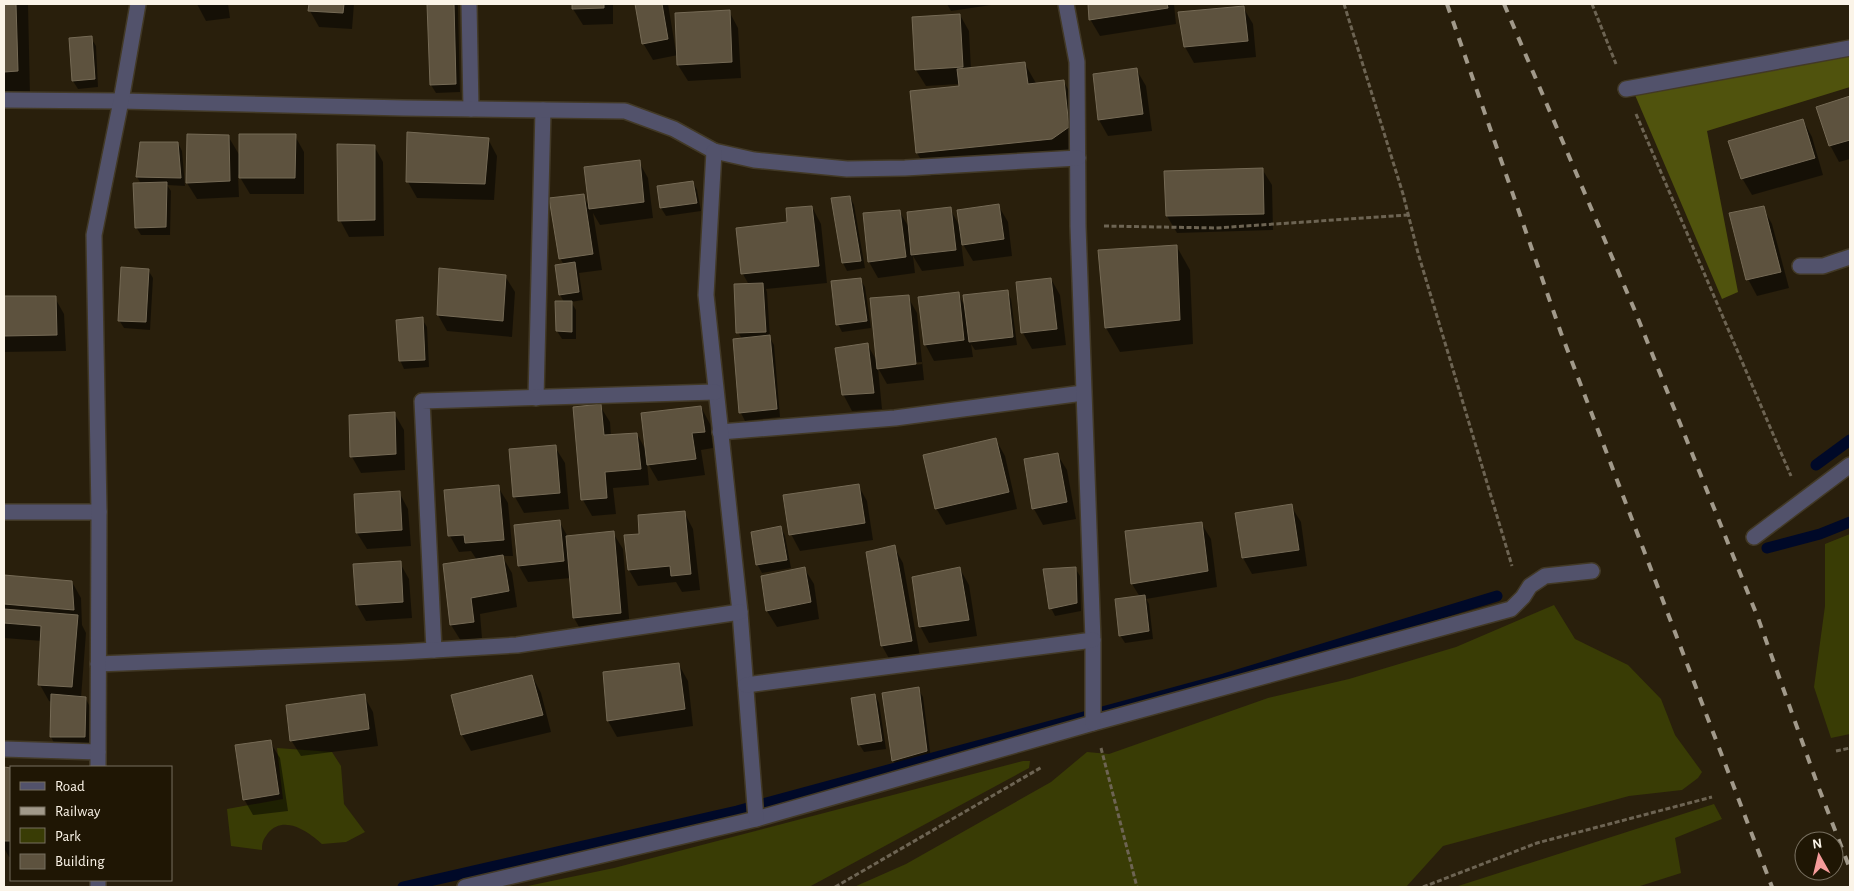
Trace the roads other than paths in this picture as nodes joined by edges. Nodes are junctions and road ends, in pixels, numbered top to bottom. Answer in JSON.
{"nodes":[{"id":1,"x":138,"y":4,"type":"edge"},
{"id":2,"x":469,"y":4,"type":"edge"},
{"id":3,"x":1066,"y":4,"type":"edge"},
{"id":4,"x":1850,"y":48,"type":"edge"},
{"id":5,"x":1626,"y":88,"type":"road end"},
{"id":6,"x":4,"y":100,"type":"edge"},
{"id":7,"x":121,"y":101,"type":"junction"},
{"id":8,"x":471,"y":109,"type":"junction"},
{"id":9,"x":543,"y":110,"type":"junction"},
{"id":10,"x":714,"y":151,"type":"junction"},
{"id":11,"x":1078,"y":158,"type":"junction"},
{"id":12,"x":1850,"y":257,"type":"edge"},
{"id":13,"x":1800,"y":266,"type":"dead end"},
{"id":14,"x":715,"y":392,"type":"junction"},
{"id":15,"x":1083,"y":393,"type":"junction"},
{"id":16,"x":536,"y":398,"type":"junction"},
{"id":17,"x":720,"y":432,"type":"junction"},
{"id":18,"x":1850,"y":465,"type":"edge"},
{"id":19,"x":4,"y":512,"type":"edge"},
{"id":20,"x":99,"y":512,"type":"junction"},
{"id":21,"x":1754,"y":537,"type":"dead end"},
{"id":22,"x":1592,"y":571,"type":"dead end"},
{"id":23,"x":740,"y":612,"type":"junction"},
{"id":24,"x":1093,"y":640,"type":"junction"},
{"id":25,"x":434,"y":650,"type":"junction"},
{"id":26,"x":98,"y":664,"type":"junction"},
{"id":27,"x":746,"y":685,"type":"junction"},
{"id":28,"x":1093,"y":723,"type":"junction"},
{"id":29,"x":4,"y":749,"type":"edge"},
{"id":30,"x":98,"y":760,"type":"edge"},
{"id":31,"x":756,"y":819,"type":"junction"},
{"id":32,"x":465,"y":887,"type":"edge"}],
"edges":[{"from":1,"to":7,"type":"street"},
{"from":2,"to":8,"type":"street"},
{"from":3,"to":11,"type":"street"},
{"from":4,"to":5,"type":"street"},
{"from":6,"to":7,"type":"street"},
{"from":7,"to":8,"type":"street"},
{"from":7,"to":20,"type":"street"},
{"from":8,"to":9,"type":"street"},
{"from":9,"to":10,"type":"street"},
{"from":9,"to":16,"type":"street"},
{"from":10,"to":11,"type":"street"},
{"from":10,"to":14,"type":"street"},
{"from":11,"to":15,"type":"street"},
{"from":12,"to":13,"type":"street"},
{"from":14,"to":16,"type":"street"},
{"from":14,"to":17,"type":"street"},
{"from":15,"to":17,"type":"street"},
{"from":15,"to":24,"type":"street"},
{"from":16,"to":25,"type":"street"},
{"from":17,"to":23,"type":"street"},
{"from":18,"to":21,"type":"street"},
{"from":19,"to":20,"type":"street"},
{"from":20,"to":26,"type":"street"},
{"from":22,"to":28,"type":"street"},
{"from":23,"to":25,"type":"street"},
{"from":23,"to":27,"type":"street"},
{"from":24,"to":27,"type":"street"},
{"from":24,"to":28,"type":"street"},
{"from":25,"to":26,"type":"street"},
{"from":26,"to":30,"type":"street"},
{"from":27,"to":31,"type":"street"},
{"from":28,"to":31,"type":"street"},
{"from":29,"to":30,"type":"street"},
{"from":31,"to":32,"type":"street"}]}
